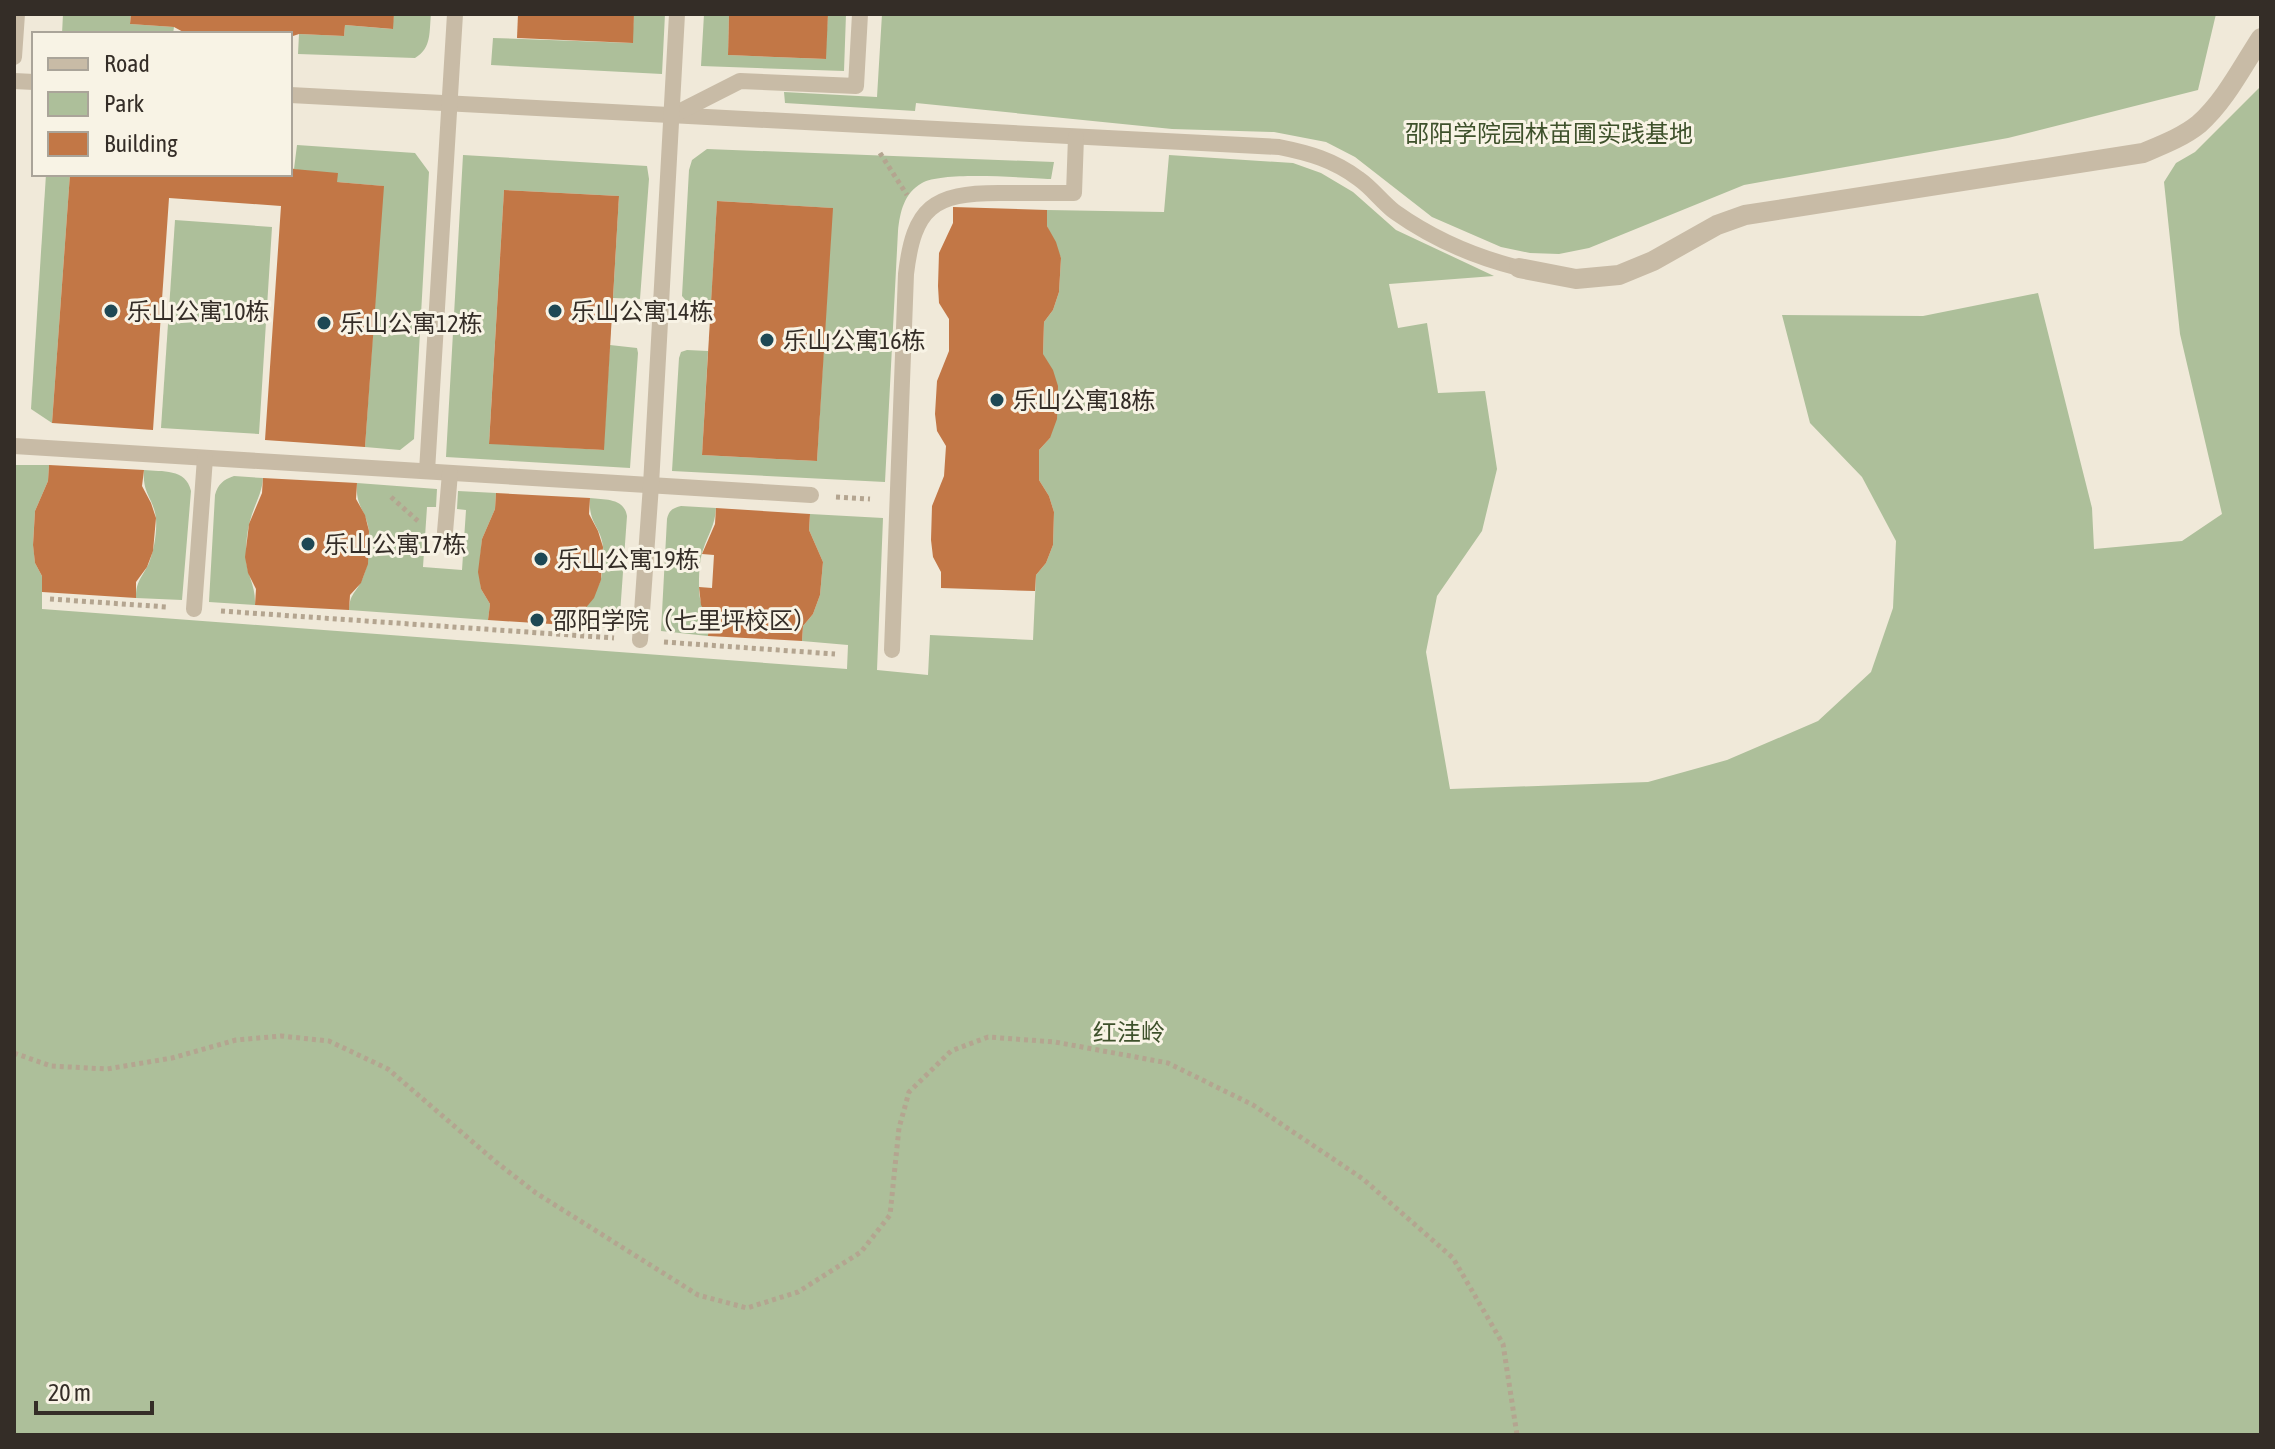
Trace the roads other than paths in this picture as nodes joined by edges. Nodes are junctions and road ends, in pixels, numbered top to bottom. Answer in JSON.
{"nodes":[{"id":1,"x":17,"y":14,"type":"edge"},
{"id":2,"x":455,"y":14,"type":"edge"},
{"id":3,"x":677,"y":14,"type":"edge"},
{"id":4,"x":860,"y":14,"type":"edge"},
{"id":5,"x":2261,"y":38,"type":"edge"},
{"id":6,"x":14,"y":57,"type":"edge"},
{"id":7,"x":292,"y":95,"type":"edge"},
{"id":8,"x":449,"y":104,"type":"junction"},
{"id":9,"x":672,"y":115,"type":"junction"},
{"id":10,"x":1076,"y":137,"type":"junction"},
{"id":11,"x":1519,"y":268,"type":"joint"},
{"id":12,"x":14,"y":446,"type":"edge"},
{"id":13,"x":205,"y":458,"type":"junction"},
{"id":14,"x":427,"y":471,"type":"junction"},
{"id":15,"x":450,"y":473,"type":"junction"},
{"id":16,"x":651,"y":485,"type":"junction"},
{"id":17,"x":811,"y":495,"type":"road end"},
{"id":18,"x":445,"y":532,"type":"road end"},
{"id":19,"x":194,"y":609,"type":"road end"},
{"id":20,"x":640,"y":640,"type":"road end"},
{"id":21,"x":892,"y":650,"type":"dead end"}],
"edges":[{"from":1,"to":6,"type":"lane"},
{"from":2,"to":8,"type":"lane"},
{"from":3,"to":9,"type":"lane"},
{"from":4,"to":9,"type":"lane"},
{"from":5,"to":11,"type":"street"},
{"from":7,"to":8,"type":"lane"},
{"from":8,"to":9,"type":"lane"},
{"from":8,"to":14,"type":"lane"},
{"from":9,"to":10,"type":"lane"},
{"from":9,"to":16,"type":"lane"},
{"from":10,"to":11,"type":"lane"},
{"from":10,"to":21,"type":"lane"},
{"from":12,"to":13,"type":"lane"},
{"from":13,"to":14,"type":"lane"},
{"from":13,"to":19,"type":"lane"},
{"from":14,"to":15,"type":"lane"},
{"from":15,"to":16,"type":"lane"},
{"from":15,"to":18,"type":"lane"},
{"from":16,"to":17,"type":"lane"},
{"from":16,"to":20,"type":"lane"}]}
